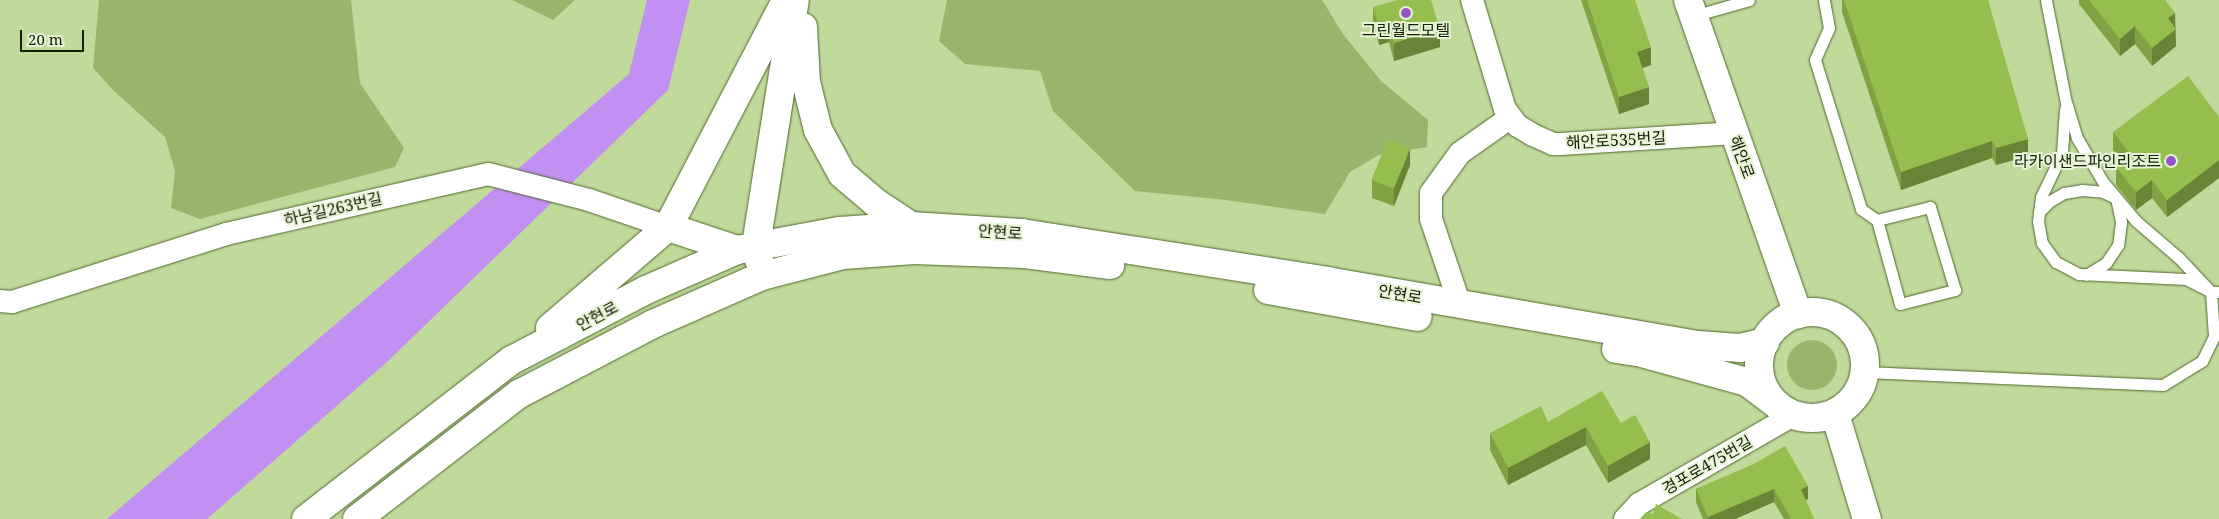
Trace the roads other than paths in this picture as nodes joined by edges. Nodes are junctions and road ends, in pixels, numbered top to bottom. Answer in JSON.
{"nodes":[{"id":1,"x":786,"y":0,"type":"edge"},
{"id":2,"x":796,"y":0,"type":"edge"},
{"id":3,"x":801,"y":0,"type":"edge"},
{"id":4,"x":1472,"y":0,"type":"edge"},
{"id":5,"x":1749,"y":0,"type":"edge"},
{"id":6,"x":1824,"y":0,"type":"edge"},
{"id":7,"x":2046,"y":0,"type":"edge"},
{"id":8,"x":1691,"y":8,"type":"edge"},
{"id":9,"x":2066,"y":102,"type":"junction"},
{"id":10,"x":1511,"y":117,"type":"junction"},
{"id":11,"x":1733,"y":133,"type":"junction"},
{"id":12,"x":2116,"y":198,"type":"junction"},
{"id":13,"x":2039,"y":212,"type":"junction"},
{"id":14,"x":1877,"y":220,"type":"junction"},
{"id":15,"x":911,"y":226,"type":"junction"},
{"id":16,"x":668,"y":227,"type":"junction"},
{"id":17,"x":747,"y":247,"type":"junction"},
{"id":18,"x":2086,"y":275,"type":"junction"},
{"id":19,"x":762,"y":276,"type":"junction"},
{"id":20,"x":2215,"y":292,"type":"edge"},
{"id":21,"x":0,"y":301,"type":"edge"},
{"id":22,"x":1460,"y":305,"type":"junction"},
{"id":23,"x":1798,"y":314,"type":"junction"},
{"id":24,"x":1765,"y":342,"type":"junction"},
{"id":25,"x":506,"y":365,"type":"junction"},
{"id":26,"x":1865,"y":372,"type":"junction"},
{"id":27,"x":1784,"y":409,"type":"junction"},
{"id":28,"x":1834,"y":414,"type":"junction"},
{"id":29,"x":306,"y":519,"type":"edge"},
{"id":30,"x":357,"y":519,"type":"edge"},
{"id":31,"x":1625,"y":519,"type":"edge"},
{"id":32,"x":1867,"y":519,"type":"edge"}],
"edges":[{"from":1,"to":16,"type":"street"},
{"from":2,"to":17,"type":"street"},
{"from":3,"to":15,"type":"street"},
{"from":4,"to":10,"type":"street","name":"해안로535번길"},
{"from":5,"to":8,"type":"lane"},
{"from":6,"to":14,"type":"lane"},
{"from":7,"to":9,"type":"lane"},
{"from":8,"to":11,"type":"street","name":"해안로"},
{"from":9,"to":12,"type":"lane"},
{"from":9,"to":13,"type":"lane"},
{"from":10,"to":11,"type":"street","name":"해안로535번길"},
{"from":10,"to":22,"type":"street"},
{"from":11,"to":23,"type":"street","name":"해안로"},
{"from":12,"to":13,"type":"lane"},
{"from":12,"to":18,"type":"lane"},
{"from":12,"to":20,"type":"lane"},
{"from":13,"to":18,"type":"lane"},
{"from":14,"to":14,"type":"lane"},
{"from":15,"to":17,"type":"street","name":"안현로"},
{"from":15,"to":22,"type":"street","name":"안현로"},
{"from":16,"to":17,"type":"street"},
{"from":16,"to":21,"type":"street","name":"하남길263번길"},
{"from":16,"to":25,"type":"street"},
{"from":17,"to":19,"type":"street"},
{"from":17,"to":25,"type":"street","name":"안현로"},
{"from":18,"to":20,"type":"lane"},
{"from":19,"to":27,"type":"street","name":"안현로"},
{"from":19,"to":30,"type":"street","name":"안현로"},
{"from":20,"to":26,"type":"lane"},
{"from":22,"to":24,"type":"street","name":"안현로"},
{"from":23,"to":24,"type":"street"},
{"from":23,"to":26,"type":"street"},
{"from":24,"to":27,"type":"street"},
{"from":25,"to":29,"type":"street","name":"안현로"},
{"from":26,"to":28,"type":"street"},
{"from":27,"to":28,"type":"street"},
{"from":27,"to":31,"type":"street","name":"경포로475번길"},
{"from":28,"to":32,"type":"street"}]}
